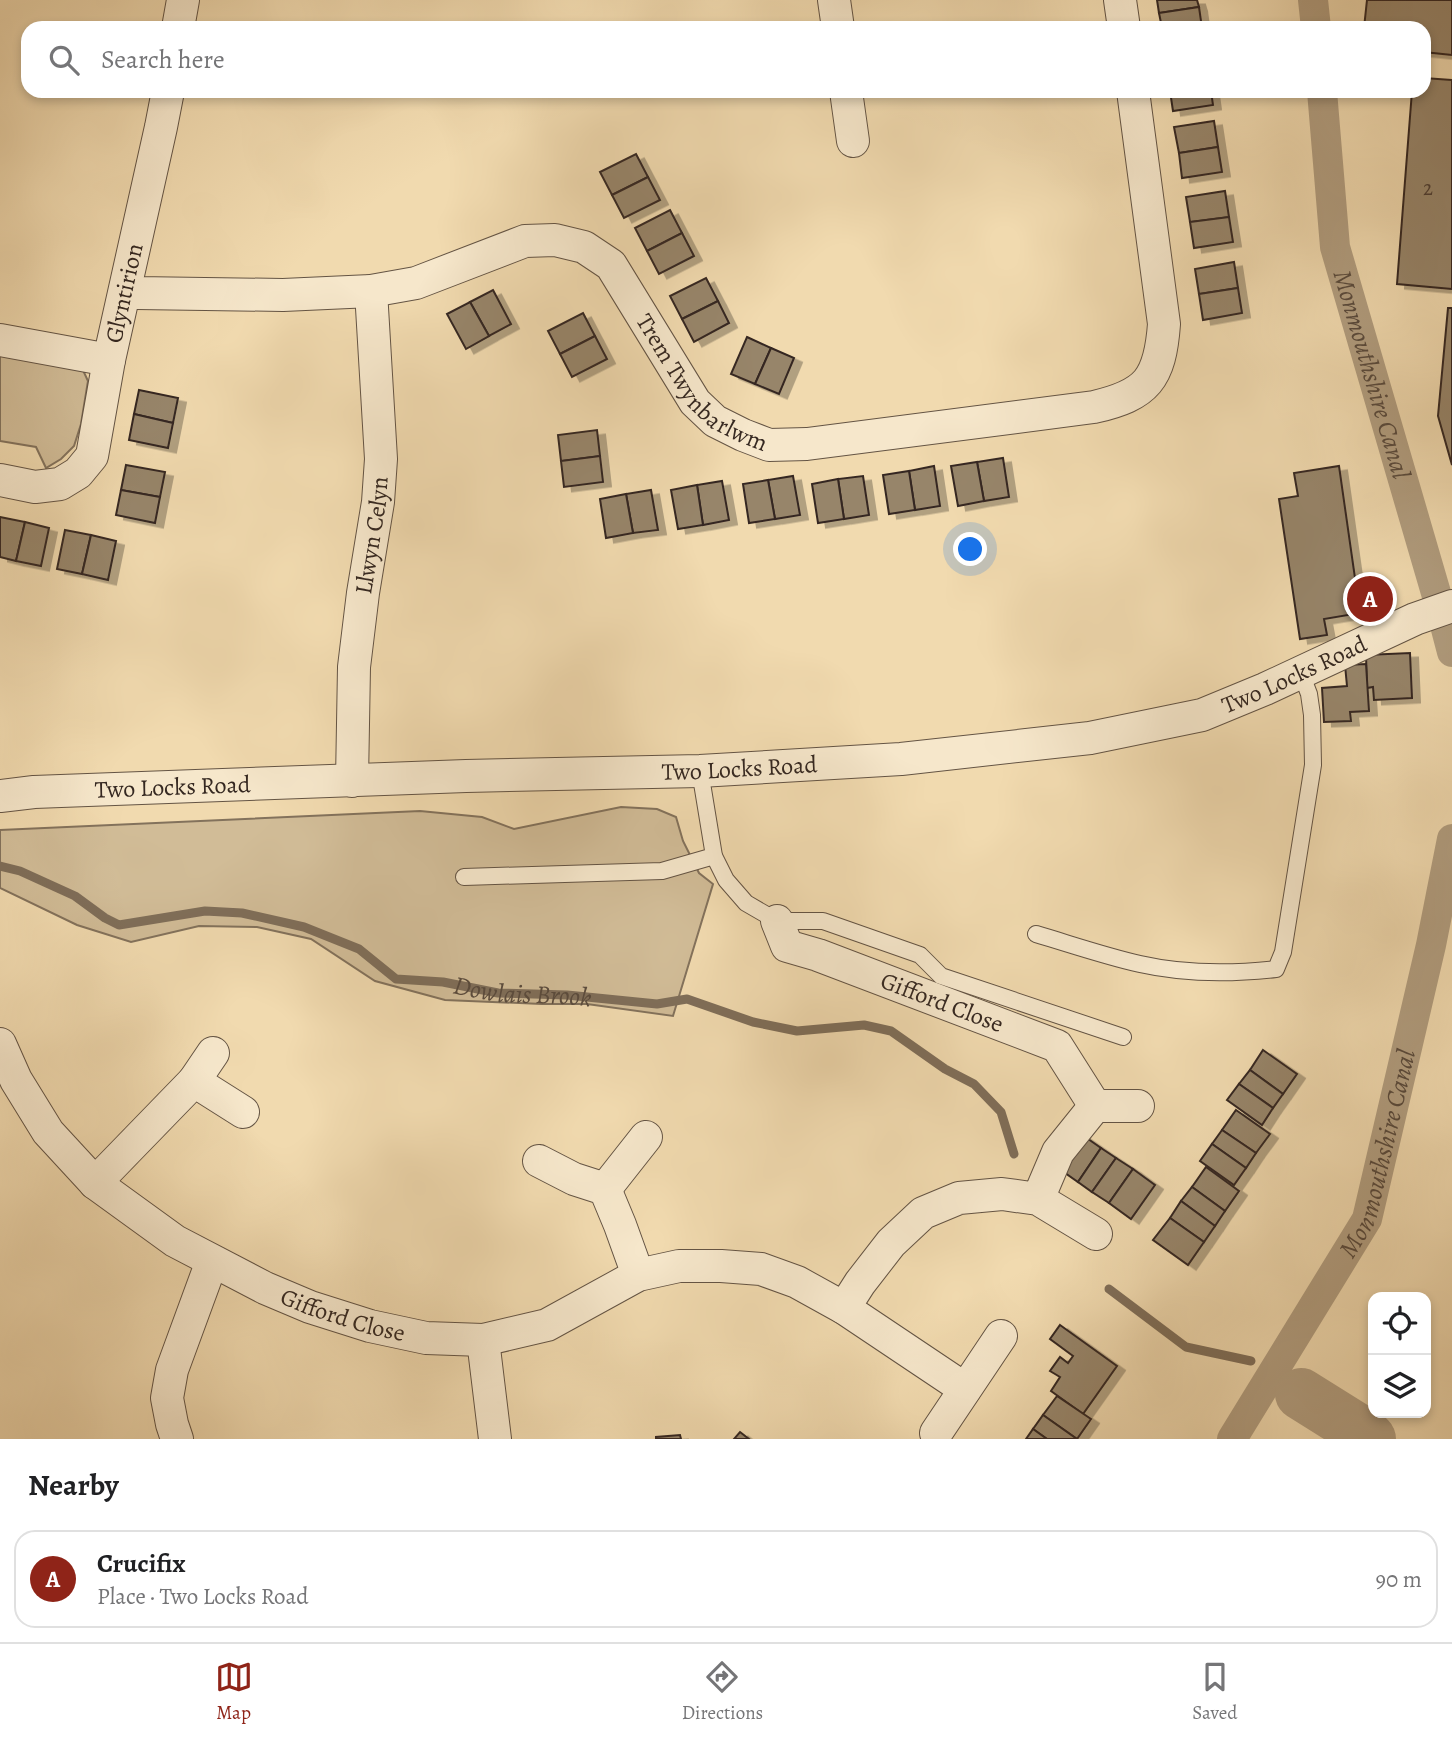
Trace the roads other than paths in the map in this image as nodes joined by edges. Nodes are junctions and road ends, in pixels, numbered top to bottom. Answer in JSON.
{"nodes":[{"id":1,"x":183,"y":0,"type":"edge"},
{"id":2,"x":834,"y":0,"type":"edge"},
{"id":3,"x":1120,"y":0,"type":"edge"},
{"id":4,"x":179,"y":21,"type":"edge"},
{"id":5,"x":837,"y":21,"type":"edge"},
{"id":6,"x":1123,"y":21,"type":"edge"},
{"id":7,"x":167,"y":98,"type":"edge"},
{"id":8,"x":847,"y":98,"type":"edge"},
{"id":9,"x":1134,"y":98,"type":"edge"},
{"id":10,"x":853,"y":141,"type":"dead end"},
{"id":11,"x":125,"y":289,"type":"junction"},
{"id":12,"x":371,"y":291,"type":"junction"},
{"id":13,"x":0,"y":340,"type":"edge"},
{"id":14,"x":109,"y":360,"type":"junction"},
{"id":15,"x":0,"y":480,"type":"edge"},
{"id":16,"x":1452,"y":606,"type":"edge"},
{"id":17,"x":1301,"y":673,"type":"junction"},
{"id":18,"x":700,"y":771,"type":"junction"},
{"id":19,"x":352,"y":781,"type":"junction"},
{"id":20,"x":0,"y":796,"type":"edge"},
{"id":21,"x":714,"y":856,"type":"junction"},
{"id":22,"x":464,"y":877,"type":"dead end"},
{"id":23,"x":777,"y":921,"type":"junction"},
{"id":24,"x":1036,"y":934,"type":"dead end"},
{"id":25,"x":1122,"y":1037,"type":"dead end"},
{"id":26,"x":0,"y":1044,"type":"edge"},
{"id":27,"x":213,"y":1053,"type":"dead end"},
{"id":28,"x":194,"y":1081,"type":"junction"},
{"id":29,"x":1095,"y":1106,"type":"junction"},
{"id":30,"x":1138,"y":1106,"type":"dead end"},
{"id":31,"x":243,"y":1112,"type":"dead end"},
{"id":32,"x":646,"y":1137,"type":"dead end"},
{"id":33,"x":539,"y":1161,"type":"dead end"},
{"id":34,"x":95,"y":1183,"type":"junction"},
{"id":35,"x":605,"y":1189,"type":"junction"},
{"id":36,"x":1038,"y":1199,"type":"junction"},
{"id":37,"x":1096,"y":1234,"type":"dead end"},
{"id":38,"x":212,"y":1261,"type":"junction"},
{"id":39,"x":638,"y":1275,"type":"junction"},
{"id":40,"x":844,"y":1308,"type":"junction"},
{"id":41,"x":1001,"y":1336,"type":"dead end"},
{"id":42,"x":483,"y":1340,"type":"junction"},
{"id":43,"x":965,"y":1389,"type":"junction"},
{"id":44,"x":936,"y":1433,"type":"dead end"},
{"id":45,"x":177,"y":1439,"type":"edge"},
{"id":46,"x":495,"y":1439,"type":"edge"}],
"edges":[{"from":1,"to":4,"type":"street"},
{"from":2,"to":5,"type":"street"},
{"from":3,"to":6,"type":"street"},
{"from":7,"to":11,"type":"street","name":"Glyntirion"},
{"from":8,"to":10,"type":"street"},
{"from":9,"to":12,"type":"street","name":"Trem Twynbarlwm"},
{"from":11,"to":12,"type":"street","name":"Trem Twynbarlwm"},
{"from":11,"to":14,"type":"street","name":"Glyntirion"},
{"from":12,"to":19,"type":"street","name":"Llwyn Celyn"},
{"from":13,"to":14,"type":"street"},
{"from":14,"to":15,"type":"street","name":"Glyntirion"},
{"from":16,"to":17,"type":"street","name":"Two Locks Road"},
{"from":17,"to":18,"type":"street","name":"Two Locks Road"},
{"from":17,"to":24,"type":"lane"},
{"from":18,"to":19,"type":"street","name":"Two Locks Road"},
{"from":18,"to":21,"type":"lane"},
{"from":19,"to":20,"type":"street","name":"Two Locks Road"},
{"from":21,"to":22,"type":"lane"},
{"from":21,"to":23,"type":"lane"},
{"from":23,"to":25,"type":"lane"},
{"from":23,"to":29,"type":"street","name":"Gifford Close"},
{"from":26,"to":34,"type":"street","name":"Gifford Close"},
{"from":27,"to":28,"type":"street"},
{"from":28,"to":31,"type":"street"},
{"from":28,"to":34,"type":"street"},
{"from":29,"to":30,"type":"street"},
{"from":29,"to":36,"type":"street"},
{"from":32,"to":35,"type":"street"},
{"from":33,"to":35,"type":"street"},
{"from":34,"to":38,"type":"street","name":"Gifford Close"},
{"from":35,"to":39,"type":"street"},
{"from":36,"to":37,"type":"street"},
{"from":36,"to":40,"type":"street"},
{"from":38,"to":42,"type":"street","name":"Gifford Close"},
{"from":38,"to":45,"type":"street"},
{"from":39,"to":40,"type":"street","name":"Gifford Close"},
{"from":39,"to":42,"type":"street","name":"Gifford Close"},
{"from":40,"to":43,"type":"street","name":"Gifford Close"},
{"from":41,"to":43,"type":"street"},
{"from":42,"to":46,"type":"street"},
{"from":43,"to":44,"type":"street"}]}
